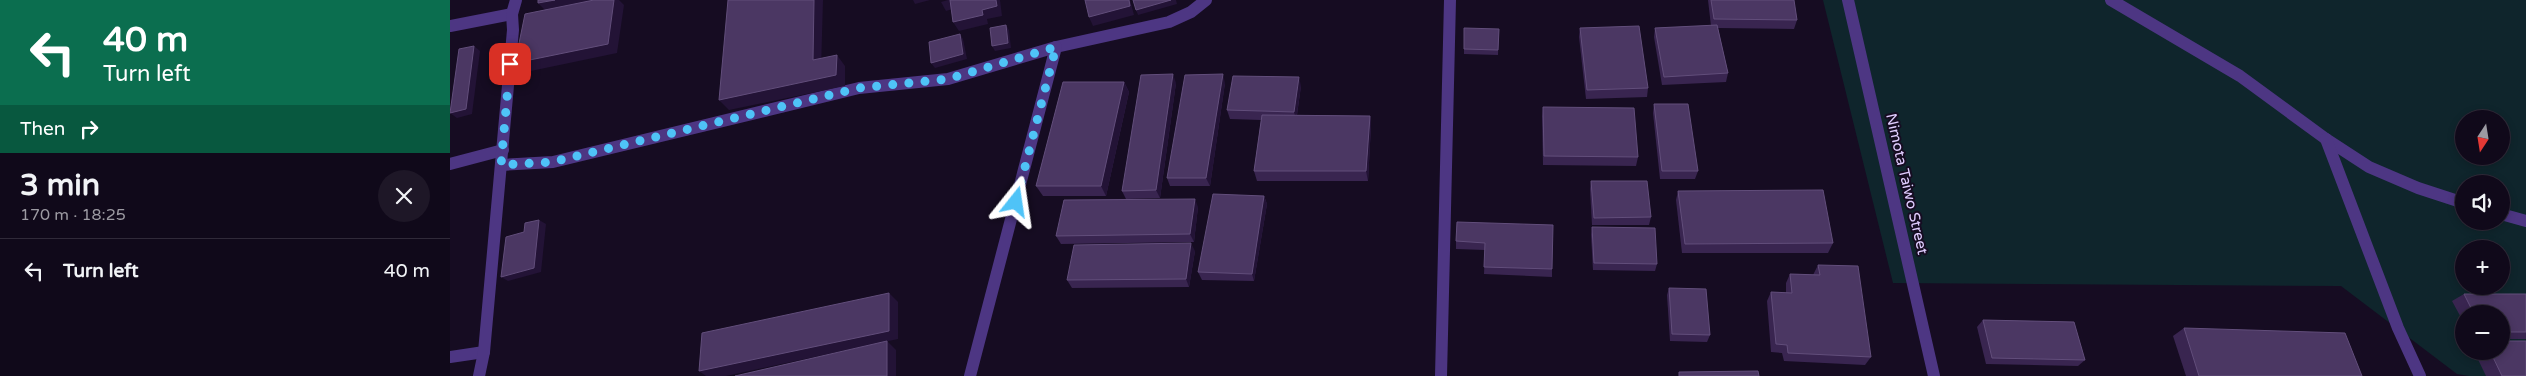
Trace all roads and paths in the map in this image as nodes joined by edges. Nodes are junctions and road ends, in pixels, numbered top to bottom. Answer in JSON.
{"nodes":[{"id":1,"x":516,"y":0,"type":"edge"},
{"id":2,"x":1206,"y":0,"type":"edge"},
{"id":3,"x":1450,"y":0,"type":"edge"},
{"id":4,"x":1848,"y":0,"type":"edge"},
{"id":5,"x":2112,"y":0,"type":"edge"},
{"id":6,"x":512,"y":14,"type":"junction"},
{"id":7,"x":450,"y":26,"type":"edge"},
{"id":8,"x":1056,"y":47,"type":"junction"},
{"id":9,"x":2326,"y":139,"type":"junction"},
{"id":10,"x":502,"y":150,"type":"junction"},
{"id":11,"x":450,"y":164,"type":"edge"},
{"id":12,"x":501,"y":165,"type":"junction"},
{"id":13,"x":2455,"y":200,"type":"edge"},
{"id":14,"x":2510,"y":217,"type":"edge"},
{"id":15,"x":2526,"y":222,"type":"edge"},
{"id":16,"x":484,"y":352,"type":"junction"},
{"id":17,"x":450,"y":357,"type":"edge"},
{"id":18,"x":479,"y":376,"type":"edge"},
{"id":19,"x":970,"y":376,"type":"edge"},
{"id":20,"x":1441,"y":376,"type":"edge"},
{"id":21,"x":1934,"y":376,"type":"edge"},
{"id":22,"x":2420,"y":376,"type":"edge"}],
"edges":[{"from":1,"to":6,"type":"street"},
{"from":2,"to":8,"type":"street"},
{"from":3,"to":20,"type":"street"},
{"from":4,"to":21,"type":"street","name":"Nimota Taiwo Street"},
{"from":5,"to":9,"type":"street"},
{"from":6,"to":7,"type":"street"},
{"from":6,"to":10,"type":"street"},
{"from":8,"to":12,"type":"street"},
{"from":8,"to":19,"type":"street"},
{"from":9,"to":13,"type":"street"},
{"from":9,"to":22,"type":"street"},
{"from":10,"to":11,"type":"street"},
{"from":10,"to":12,"type":"street"},
{"from":12,"to":16,"type":"street"},
{"from":14,"to":15,"type":"street"},
{"from":16,"to":17,"type":"street"},
{"from":16,"to":18,"type":"street"}]}
